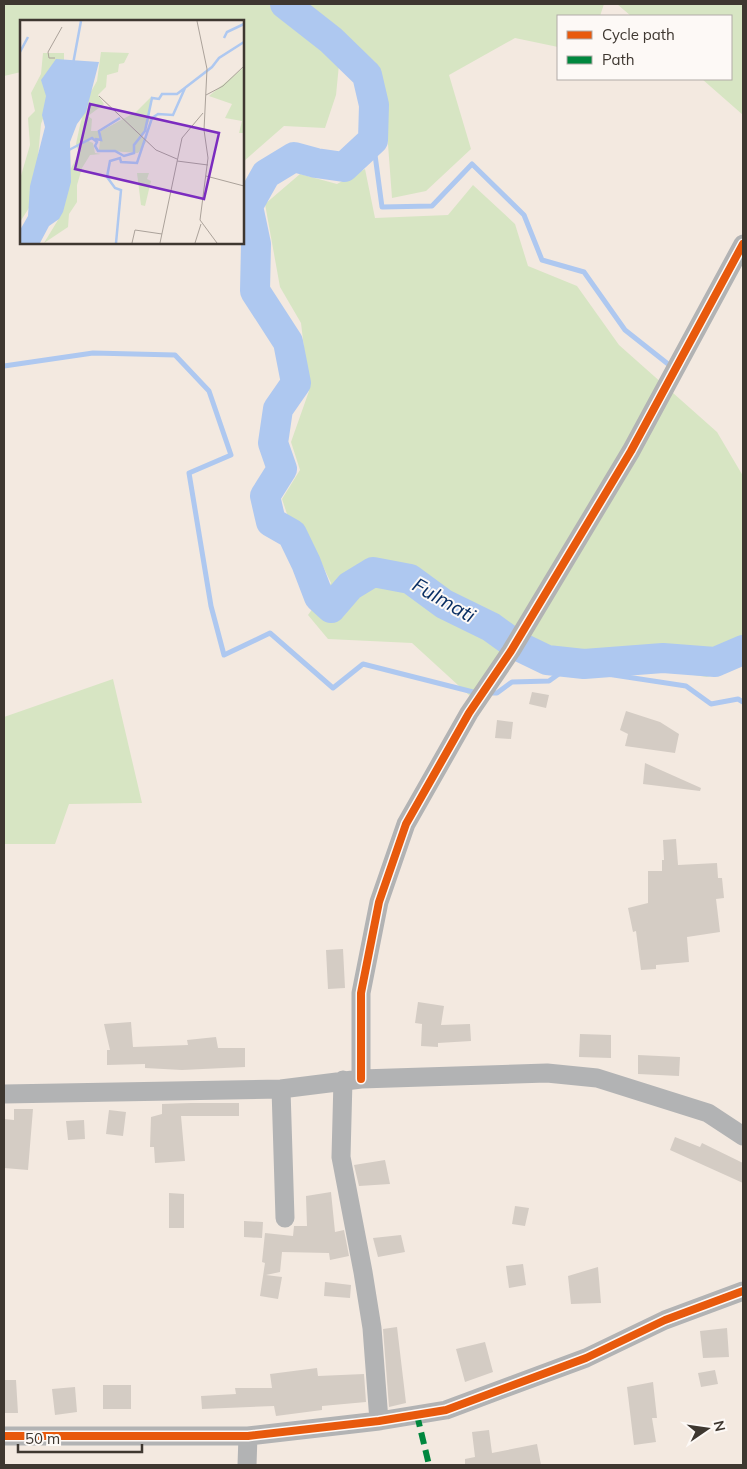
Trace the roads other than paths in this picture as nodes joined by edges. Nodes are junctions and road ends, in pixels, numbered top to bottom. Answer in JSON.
{"nodes":[{"id":1,"x":743,"y":244,"type":"edge"},
{"id":2,"x":352,"y":1080,"type":"junction"},
{"id":3,"x":281,"y":1090,"type":"junction"},
{"id":4,"x":4,"y":1094,"type":"edge"},
{"id":5,"x":743,"y":1136,"type":"edge"},
{"id":6,"x":285,"y":1218,"type":"dead end"},
{"id":7,"x":743,"y":1291,"type":"edge"},
{"id":8,"x":379,"y":1421,"type":"junction"},
{"id":9,"x":4,"y":1436,"type":"edge"},
{"id":10,"x":248,"y":1436,"type":"junction"},
{"id":11,"x":247,"y":1465,"type":"edge"}],
"edges":[{"from":1,"to":2,"type":"street"},
{"from":2,"to":3,"type":"street"},
{"from":2,"to":5,"type":"street"},
{"from":2,"to":8,"type":"street"},
{"from":3,"to":4,"type":"street"},
{"from":3,"to":6,"type":"street"},
{"from":7,"to":8,"type":"street"},
{"from":8,"to":10,"type":"street"},
{"from":9,"to":10,"type":"street"},
{"from":10,"to":11,"type":"street"}]}
